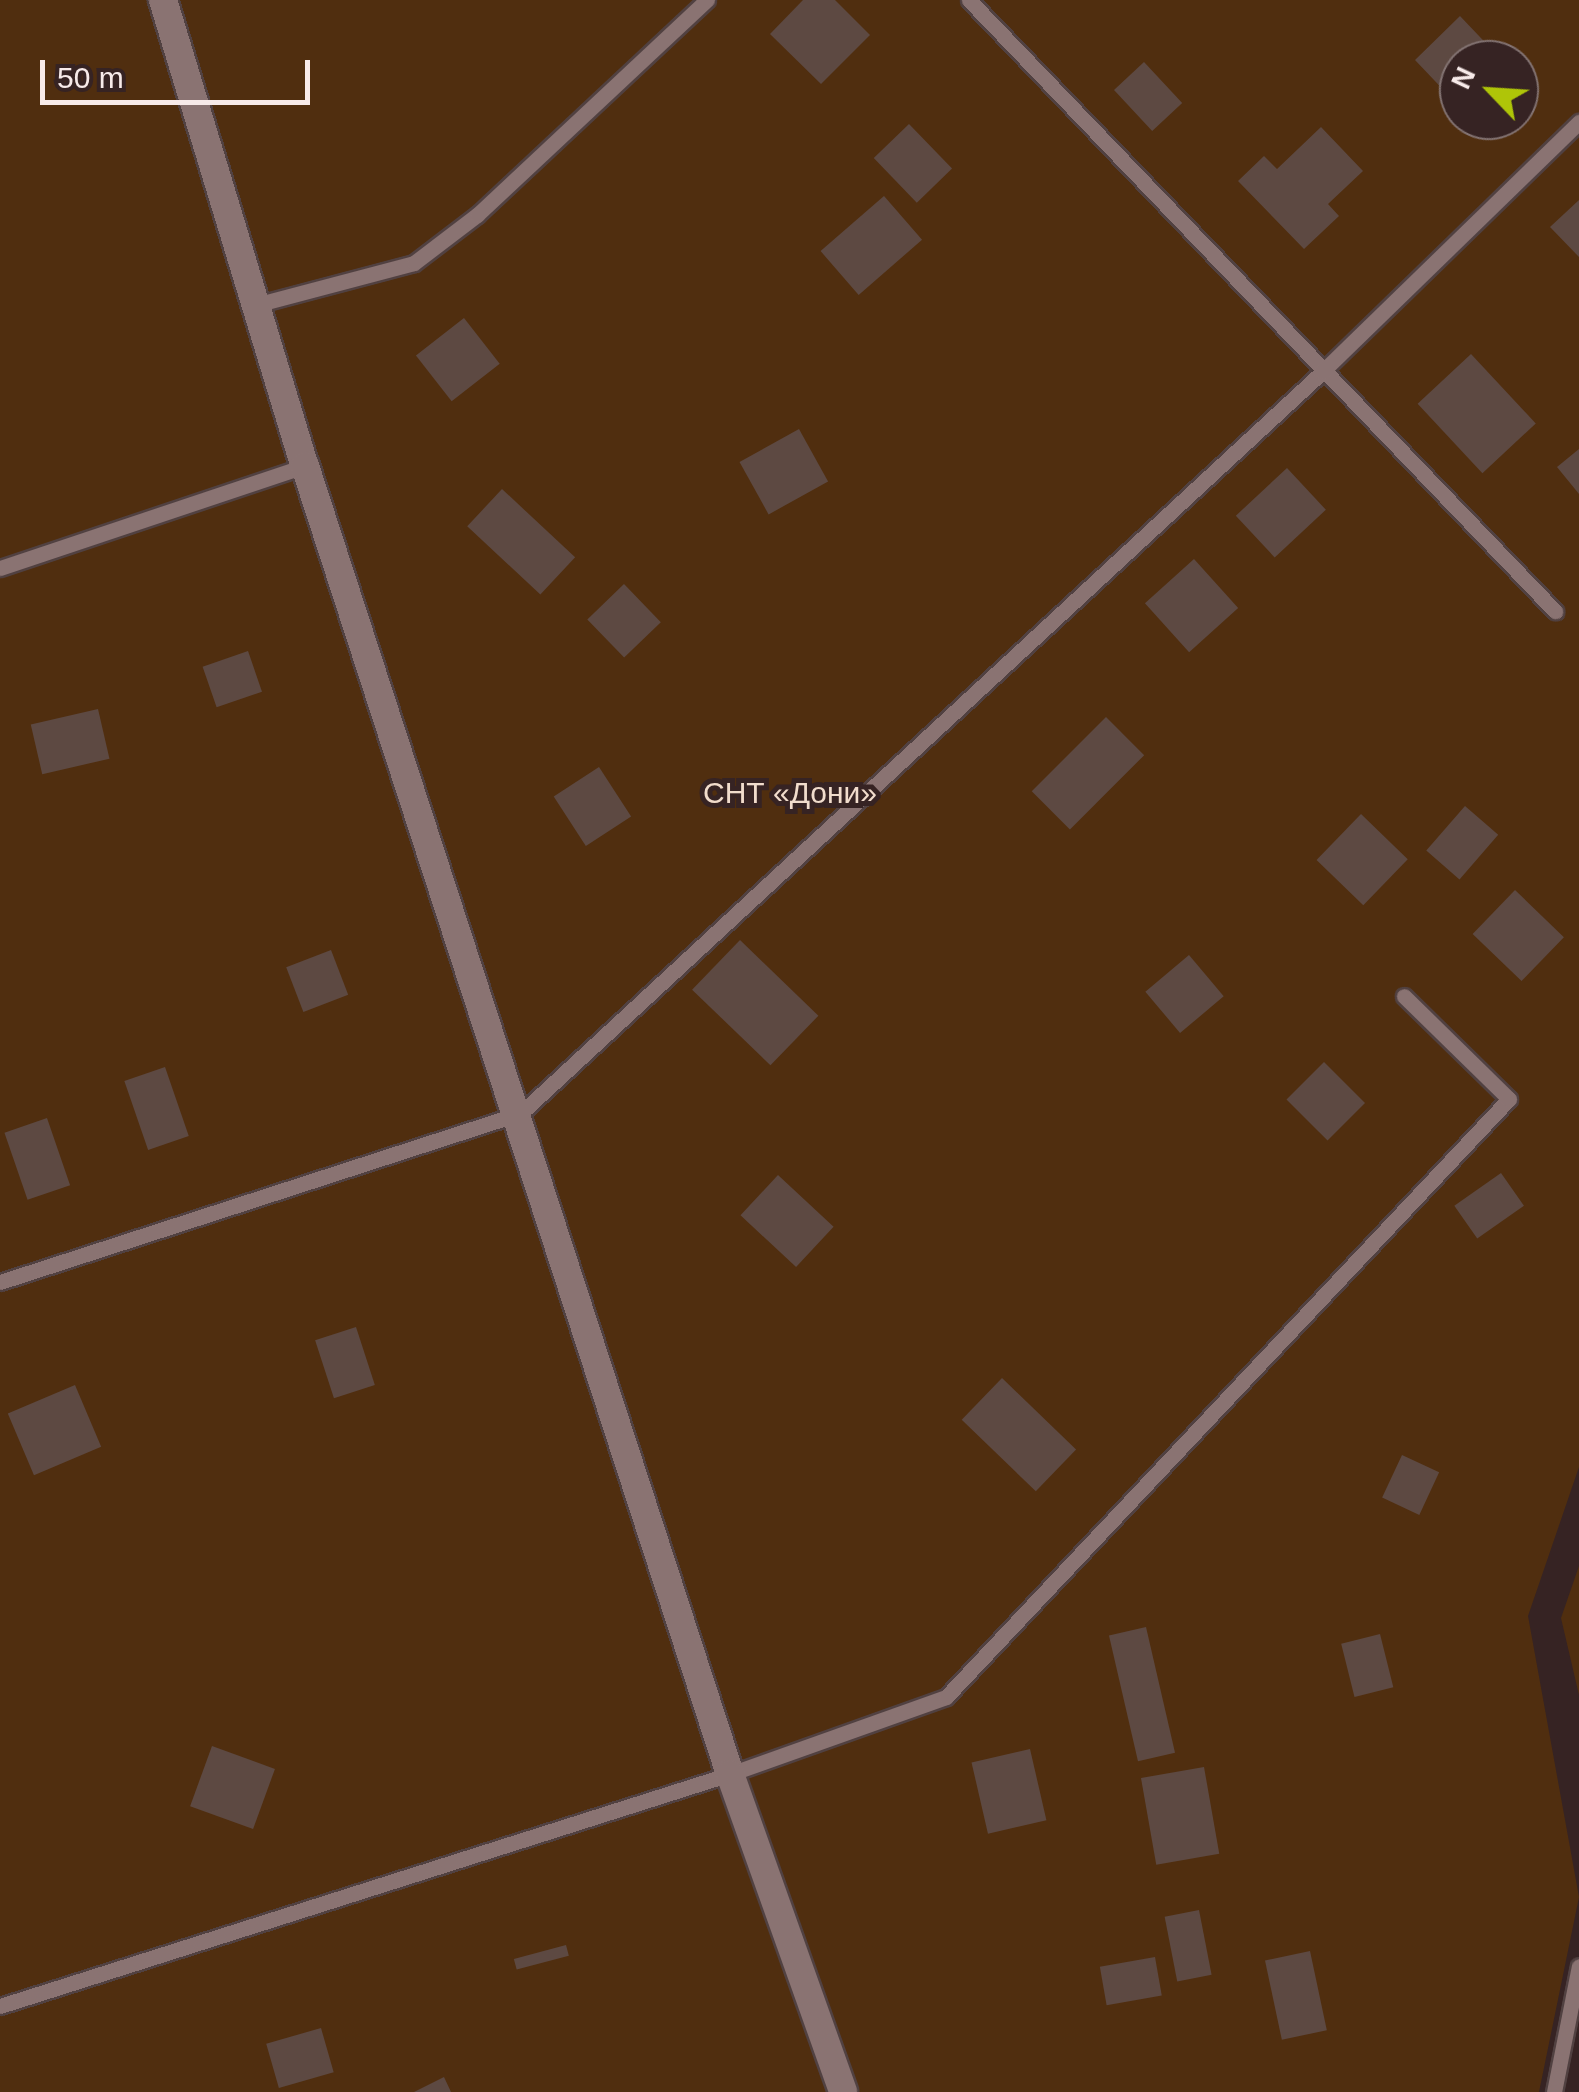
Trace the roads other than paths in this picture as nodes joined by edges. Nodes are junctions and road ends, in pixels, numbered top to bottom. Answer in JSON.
{"nodes":[{"id":1,"x":162,"y":0,"type":"edge"},
{"id":2,"x":707,"y":0,"type":"edge"},
{"id":3,"x":969,"y":0,"type":"edge"},
{"id":4,"x":1579,"y":122,"type":"edge"},
{"id":5,"x":255,"y":305,"type":"junction"},
{"id":6,"x":1322,"y":372,"type":"junction"},
{"id":7,"x":305,"y":466,"type":"junction"},
{"id":8,"x":0,"y":568,"type":"edge"},
{"id":9,"x":1555,"y":611,"type":"dead end"},
{"id":10,"x":1404,"y":996,"type":"dead end"},
{"id":11,"x":521,"y":1113,"type":"junction"},
{"id":12,"x":0,"y":1282,"type":"edge"},
{"id":13,"x":730,"y":1774,"type":"junction"},
{"id":14,"x":1579,"y":1966,"type":"edge"},
{"id":15,"x":0,"y":2006,"type":"edge"},
{"id":16,"x":843,"y":2092,"type":"edge"},
{"id":17,"x":1554,"y":2092,"type":"edge"}],
"edges":[{"from":1,"to":5,"type":"street"},
{"from":2,"to":5,"type":"lane"},
{"from":3,"to":6,"type":"lane"},
{"from":4,"to":6,"type":"lane"},
{"from":5,"to":7,"type":"street"},
{"from":6,"to":9,"type":"lane"},
{"from":6,"to":11,"type":"lane"},
{"from":7,"to":8,"type":"lane"},
{"from":7,"to":11,"type":"street"},
{"from":10,"to":13,"type":"lane"},
{"from":11,"to":12,"type":"lane"},
{"from":11,"to":13,"type":"street"},
{"from":13,"to":15,"type":"lane"},
{"from":13,"to":16,"type":"street"},
{"from":14,"to":17,"type":"lane"}]}
